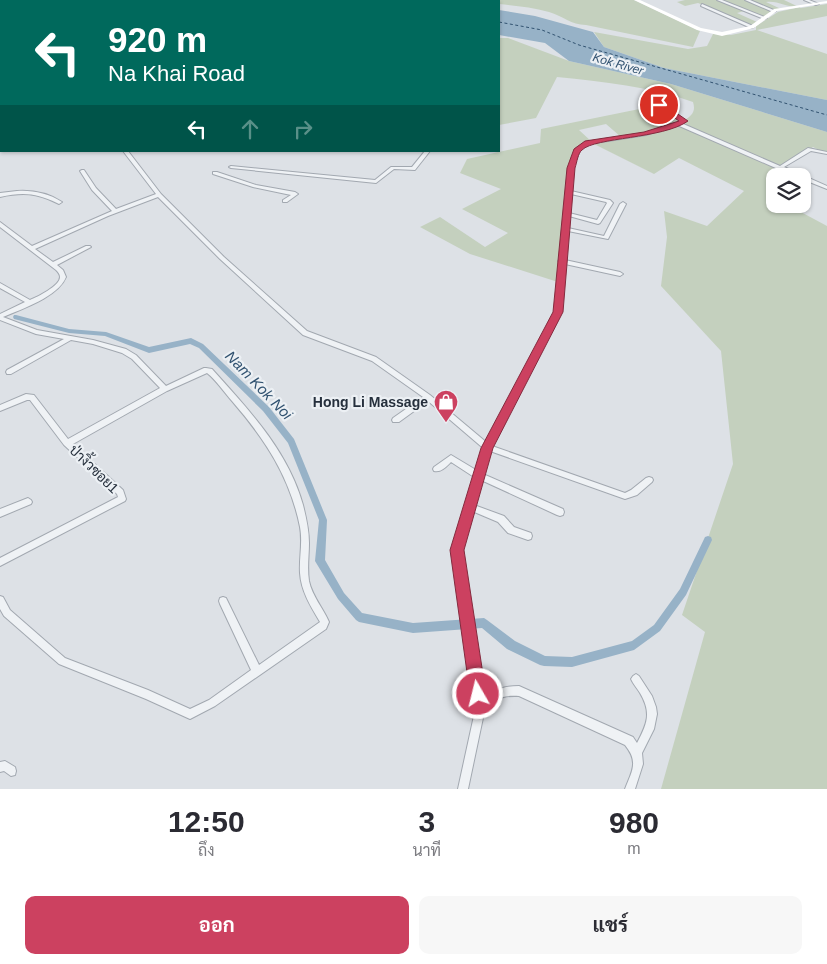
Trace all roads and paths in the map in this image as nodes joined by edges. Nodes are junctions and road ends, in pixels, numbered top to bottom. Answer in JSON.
{"nodes":[{"id":1,"x":636,"y":0,"type":"edge"},
{"id":2,"x":719,"y":0,"type":"edge"},
{"id":3,"x":747,"y":0,"type":"edge"},
{"id":4,"x":806,"y":0,"type":"edge"},
{"id":5,"x":827,"y":2,"type":"edge"},
{"id":6,"x":817,"y":4,"type":"junction"},
{"id":7,"x":702,"y":5,"type":"dead end"},
{"id":8,"x":774,"y":11,"type":"junction"},
{"id":9,"x":765,"y":18,"type":"junction"},
{"id":10,"x":752,"y":27,"type":"junction"},
{"id":11,"x":659,"y":105,"type":"dead end"},
{"id":12,"x":679,"y":124,"type":"junction"},
{"id":13,"x":126,"y":152,"type":"edge"},
{"id":14,"x":427,"y":152,"type":"edge"},
{"id":15,"x":827,"y":153,"type":"edge"},
{"id":16,"x":231,"y":166,"type":"dead end"},
{"id":17,"x":780,"y":168,"type":"joint"},
{"id":18,"x":82,"y":172,"type":"dead end"},
{"id":19,"x":215,"y":173,"type":"dead end"},
{"id":20,"x":811,"y":181,"type":"edge"},
{"id":21,"x":827,"y":188,"type":"edge"},
{"id":22,"x":569,"y":192,"type":"junction"},
{"id":23,"x":0,"y":195,"type":"edge"},
{"id":24,"x":160,"y":195,"type":"junction"},
{"id":25,"x":285,"y":201,"type":"dead end"},
{"id":26,"x":59,"y":202,"type":"dead end"},
{"id":27,"x":623,"y":204,"type":"dead end"},
{"id":28,"x":115,"y":211,"type":"junction"},
{"id":29,"x":567,"y":214,"type":"junction"},
{"id":30,"x":0,"y":224,"type":"edge"},
{"id":31,"x":565,"y":229,"type":"junction"},
{"id":32,"x":88,"y":247,"type":"dead end"},
{"id":33,"x":32,"y":248,"type":"junction"},
{"id":34,"x":561,"y":261,"type":"junction"},
{"id":35,"x":54,"y":265,"type":"junction"},
{"id":36,"x":620,"y":274,"type":"dead end"},
{"id":37,"x":0,"y":285,"type":"edge"},
{"id":38,"x":29,"y":302,"type":"junction"},
{"id":39,"x":0,"y":317,"type":"edge"},
{"id":40,"x":69,"y":338,"type":"junction"},
{"id":41,"x":9,"y":372,"type":"dead end"},
{"id":42,"x":165,"y":390,"type":"junction"},
{"id":43,"x":428,"y":397,"type":"junction"},
{"id":44,"x":0,"y":408,"type":"edge"},
{"id":45,"x":396,"y":420,"type":"dead end"},
{"id":46,"x":66,"y":443,"type":"junction"},
{"id":47,"x":487,"y":448,"type":"junction"},
{"id":48,"x":437,"y":468,"type":"dead end"},
{"id":49,"x":479,"y":476,"type":"junction"},
{"id":50,"x":649,"y":480,"type":"dead end"},
{"id":51,"x":28,"y":502,"type":"dead end"},
{"id":52,"x":470,"y":507,"type":"junction"},
{"id":53,"x":560,"y":512,"type":"dead end"},
{"id":54,"x":0,"y":513,"type":"edge"},
{"id":55,"x":528,"y":536,"type":"dead end"},
{"id":56,"x":0,"y":562,"type":"edge"},
{"id":57,"x":0,"y":600,"type":"edge"},
{"id":58,"x":223,"y":601,"type":"dead end"},
{"id":59,"x":257,"y":672,"type":"junction"},
{"id":60,"x":636,"y":679,"type":"dead end"},
{"id":61,"x":480,"y":711,"type":"junction"},
{"id":62,"x":638,"y":750,"type":"junction"},
{"id":63,"x":0,"y":767,"type":"edge"},
{"id":64,"x":11,"y":771,"type":"dead end"},
{"id":65,"x":463,"y":789,"type":"edge"},
{"id":66,"x":630,"y":789,"type":"edge"}],
"edges":[{"from":1,"to":10,"type":"street"},
{"from":2,"to":9,"type":"street"},
{"from":3,"to":8,"type":"street"},
{"from":4,"to":6,"type":"street"},
{"from":5,"to":6,"type":"street"},
{"from":6,"to":8,"type":"street"},
{"from":7,"to":10,"type":"street"},
{"from":8,"to":9,"type":"street"},
{"from":9,"to":10,"type":"street"},
{"from":11,"to":12,"type":"street"},
{"from":12,"to":17,"type":"street"},
{"from":12,"to":22,"type":"street"},
{"from":13,"to":24,"type":"street"},
{"from":14,"to":16,"type":"street"},
{"from":15,"to":17,"type":"street"},
{"from":18,"to":28,"type":"street"},
{"from":19,"to":25,"type":"street"},
{"from":20,"to":21,"type":"street"},
{"from":22,"to":29,"type":"street"},
{"from":22,"to":29,"type":"street"},
{"from":23,"to":26,"type":"street"},
{"from":24,"to":28,"type":"street"},
{"from":24,"to":43,"type":"street"},
{"from":27,"to":31,"type":"street"},
{"from":28,"to":33,"type":"street"},
{"from":29,"to":31,"type":"street"},
{"from":30,"to":33,"type":"street"},
{"from":31,"to":34,"type":"street"},
{"from":32,"to":35,"type":"street"},
{"from":33,"to":35,"type":"street"},
{"from":34,"to":36,"type":"street"},
{"from":34,"to":47,"type":"street"},
{"from":35,"to":38,"type":"street"},
{"from":37,"to":38,"type":"street"},
{"from":38,"to":39,"type":"street"},
{"from":39,"to":40,"type":"street"},
{"from":40,"to":41,"type":"street"},
{"from":40,"to":42,"type":"street"},
{"from":42,"to":46,"type":"street","name":"ป่างิ้วซอย1"},
{"from":42,"to":59,"type":"street","name":"ป่างิ้วซอย1"},
{"from":43,"to":45,"type":"street"},
{"from":43,"to":47,"type":"street"},
{"from":44,"to":46,"type":"street"},
{"from":46,"to":56,"type":"street","name":"ป่างิ้วซอย1"},
{"from":47,"to":49,"type":"street"},
{"from":47,"to":50,"type":"street"},
{"from":48,"to":49,"type":"street"},
{"from":49,"to":52,"type":"street"},
{"from":49,"to":53,"type":"street"},
{"from":51,"to":54,"type":"street"},
{"from":52,"to":55,"type":"street"},
{"from":52,"to":61,"type":"street"},
{"from":57,"to":59,"type":"street"},
{"from":58,"to":59,"type":"street"},
{"from":60,"to":62,"type":"street"},
{"from":61,"to":62,"type":"street"},
{"from":61,"to":65,"type":"street"},
{"from":62,"to":66,"type":"street"},
{"from":63,"to":64,"type":"street"}]}
